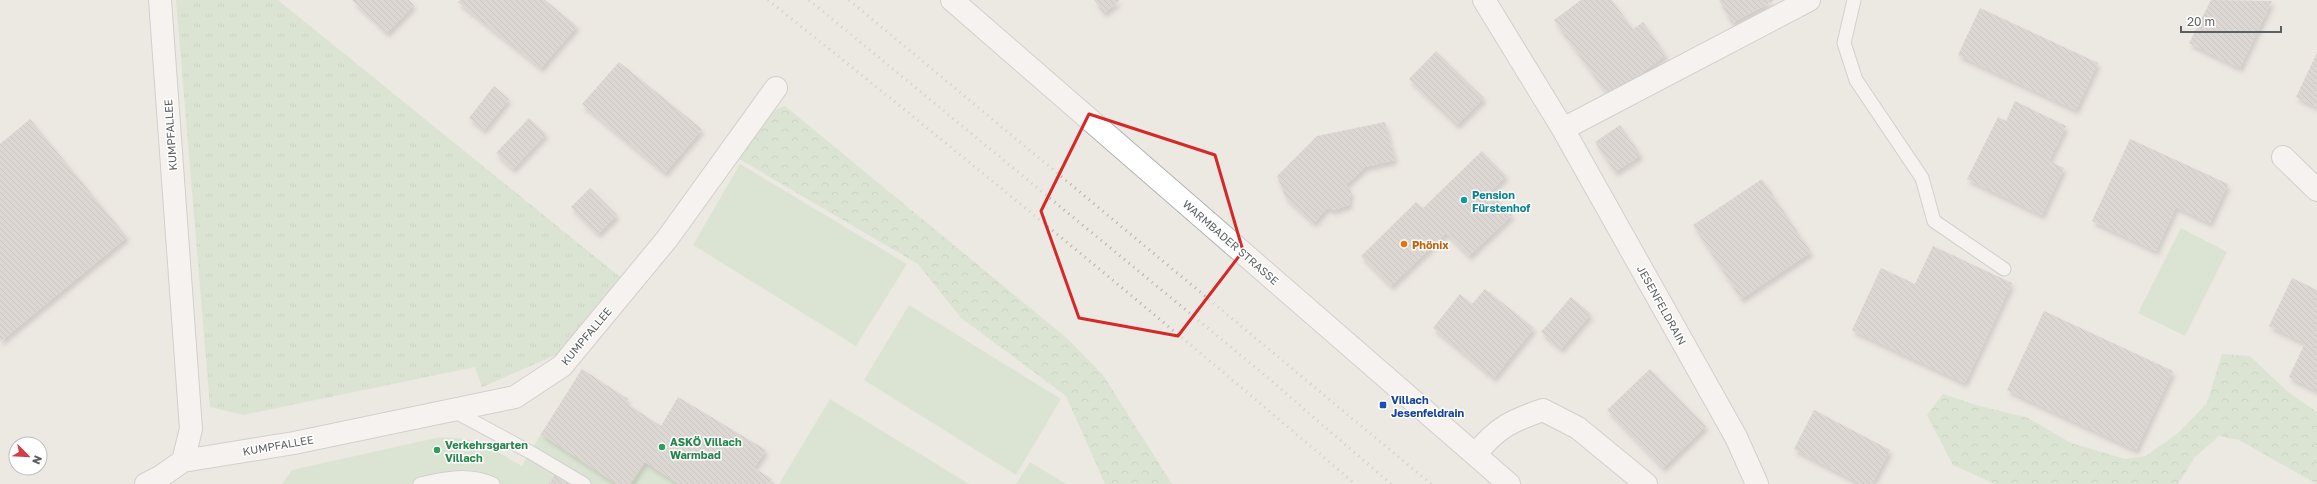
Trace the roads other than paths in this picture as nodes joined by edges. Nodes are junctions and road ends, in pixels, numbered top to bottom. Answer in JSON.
{"nodes":[{"id":1,"x":160,"y":0,"type":"edge"},
{"id":2,"x":952,"y":0,"type":"edge"},
{"id":3,"x":1484,"y":0,"type":"edge"},
{"id":4,"x":1809,"y":0,"type":"edge"},
{"id":5,"x":1854,"y":0,"type":"edge"},
{"id":6,"x":776,"y":88,"type":"dead end"},
{"id":7,"x":1563,"y":129,"type":"junction"},
{"id":8,"x":2283,"y":157,"type":"dead end"},
{"id":9,"x":2317,"y":190,"type":"edge"},
{"id":10,"x":2004,"y":269,"type":"dead end"},
{"id":11,"x":452,"y":410,"type":"junction"},
{"id":12,"x":1476,"y":454,"type":"junction"},
{"id":13,"x":183,"y":460,"type":"junction"},
{"id":14,"x":425,"y":483,"type":"edge"},
{"id":15,"x":146,"y":484,"type":"edge"},
{"id":16,"x":493,"y":484,"type":"edge"},
{"id":17,"x":584,"y":484,"type":"edge"},
{"id":18,"x":1509,"y":484,"type":"edge"},
{"id":19,"x":1646,"y":484,"type":"edge"},
{"id":20,"x":1756,"y":484,"type":"edge"}],
"edges":[{"from":1,"to":13,"type":"street","name":"KUMPFALLEE"},
{"from":2,"to":12,"type":"street","name":"WARMBADER STRASSE"},
{"from":3,"to":7,"type":"street","name":"JESENFELDRAIN"},
{"from":4,"to":7,"type":"street"},
{"from":5,"to":10,"type":"lane"},
{"from":6,"to":11,"type":"street","name":"KUMPFALLEE"},
{"from":7,"to":20,"type":"street","name":"JESENFELDRAIN"},
{"from":8,"to":9,"type":"street"},
{"from":11,"to":13,"type":"street","name":"KUMPFALLEE"},
{"from":11,"to":17,"type":"lane"},
{"from":12,"to":18,"type":"street","name":"WARMBADER STRASSE"},
{"from":12,"to":19,"type":"street"},
{"from":13,"to":15,"type":"street","name":"KUMPFALLEE"},
{"from":14,"to":16,"type":"lane"}]}
